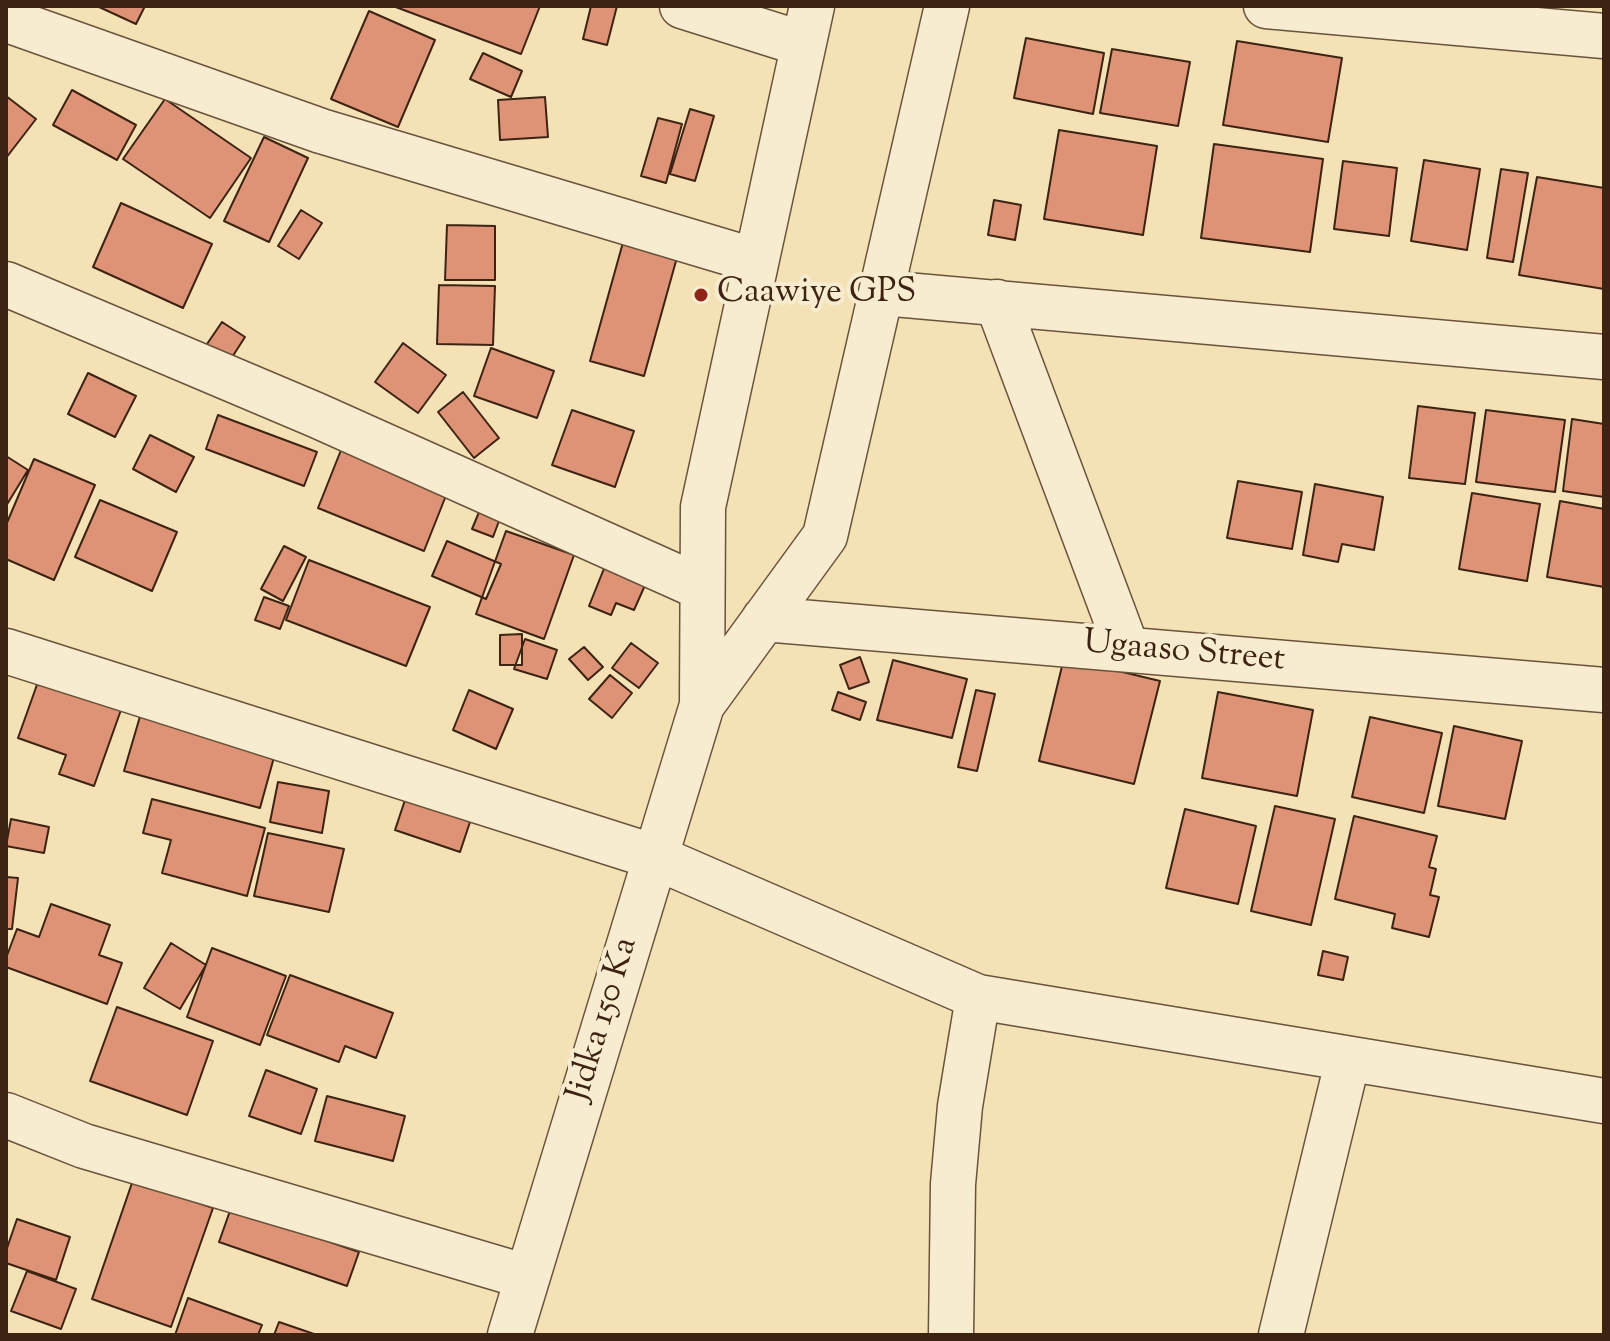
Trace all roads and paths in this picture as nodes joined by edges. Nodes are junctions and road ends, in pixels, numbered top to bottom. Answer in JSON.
{"nodes":[{"id":1,"x":682,"y":6,"type":"edge"},
{"id":2,"x":947,"y":6,"type":"edge"},
{"id":3,"x":1266,"y":6,"type":"edge"},
{"id":4,"x":14,"y":25,"type":"edge"},
{"id":5,"x":808,"y":25,"type":"edge"},
{"id":6,"x":1604,"y":36,"type":"edge"},
{"id":7,"x":756,"y":261,"type":"junction"},
{"id":8,"x":6,"y":284,"type":"edge"},
{"id":9,"x":883,"y":293,"type":"junction"},
{"id":10,"x":997,"y":302,"type":"junction"},
{"id":11,"x":1604,"y":357,"type":"edge"},
{"id":12,"x":702,"y":588,"type":"junction"},
{"id":13,"x":764,"y":619,"type":"junction"},
{"id":14,"x":1127,"y":649,"type":"junction"},
{"id":15,"x":6,"y":651,"type":"edge"},
{"id":16,"x":1604,"y":690,"type":"edge"},
{"id":17,"x":702,"y":705,"type":"junction"},
{"id":18,"x":655,"y":857,"type":"junction"},
{"id":19,"x":978,"y":997,"type":"junction"},
{"id":20,"x":1348,"y":1059,"type":"junction"},
{"id":21,"x":1604,"y":1101,"type":"edge"},
{"id":22,"x":6,"y":1115,"type":"edge"},
{"id":23,"x":527,"y":1277,"type":"junction"},
{"id":24,"x":510,"y":1335,"type":"edge"},
{"id":25,"x":951,"y":1335,"type":"edge"},
{"id":26,"x":1281,"y":1335,"type":"edge"}],
"edges":[{"from":1,"to":5,"type":"street"},
{"from":2,"to":9,"type":"street"},
{"from":3,"to":6,"type":"street"},
{"from":4,"to":7,"type":"street"},
{"from":5,"to":7,"type":"street"},
{"from":7,"to":12,"type":"street"},
{"from":8,"to":12,"type":"street"},
{"from":9,"to":10,"type":"street"},
{"from":9,"to":13,"type":"street"},
{"from":10,"to":11,"type":"street"},
{"from":10,"to":14,"type":"street"},
{"from":12,"to":17,"type":"street"},
{"from":13,"to":14,"type":"street","name":"Ugaaso Street"},
{"from":13,"to":17,"type":"street"},
{"from":14,"to":16,"type":"street","name":"Ugaaso Street"},
{"from":15,"to":18,"type":"street"},
{"from":17,"to":18,"type":"street","name":"Jidka 150 Ka"},
{"from":18,"to":19,"type":"street"},
{"from":18,"to":23,"type":"street","name":"Jidka 150 Ka"},
{"from":19,"to":20,"type":"street"},
{"from":19,"to":25,"type":"street"},
{"from":20,"to":21,"type":"street"},
{"from":20,"to":26,"type":"street"},
{"from":22,"to":23,"type":"street"},
{"from":23,"to":24,"type":"street","name":"Jidka 150 Ka"}]}
